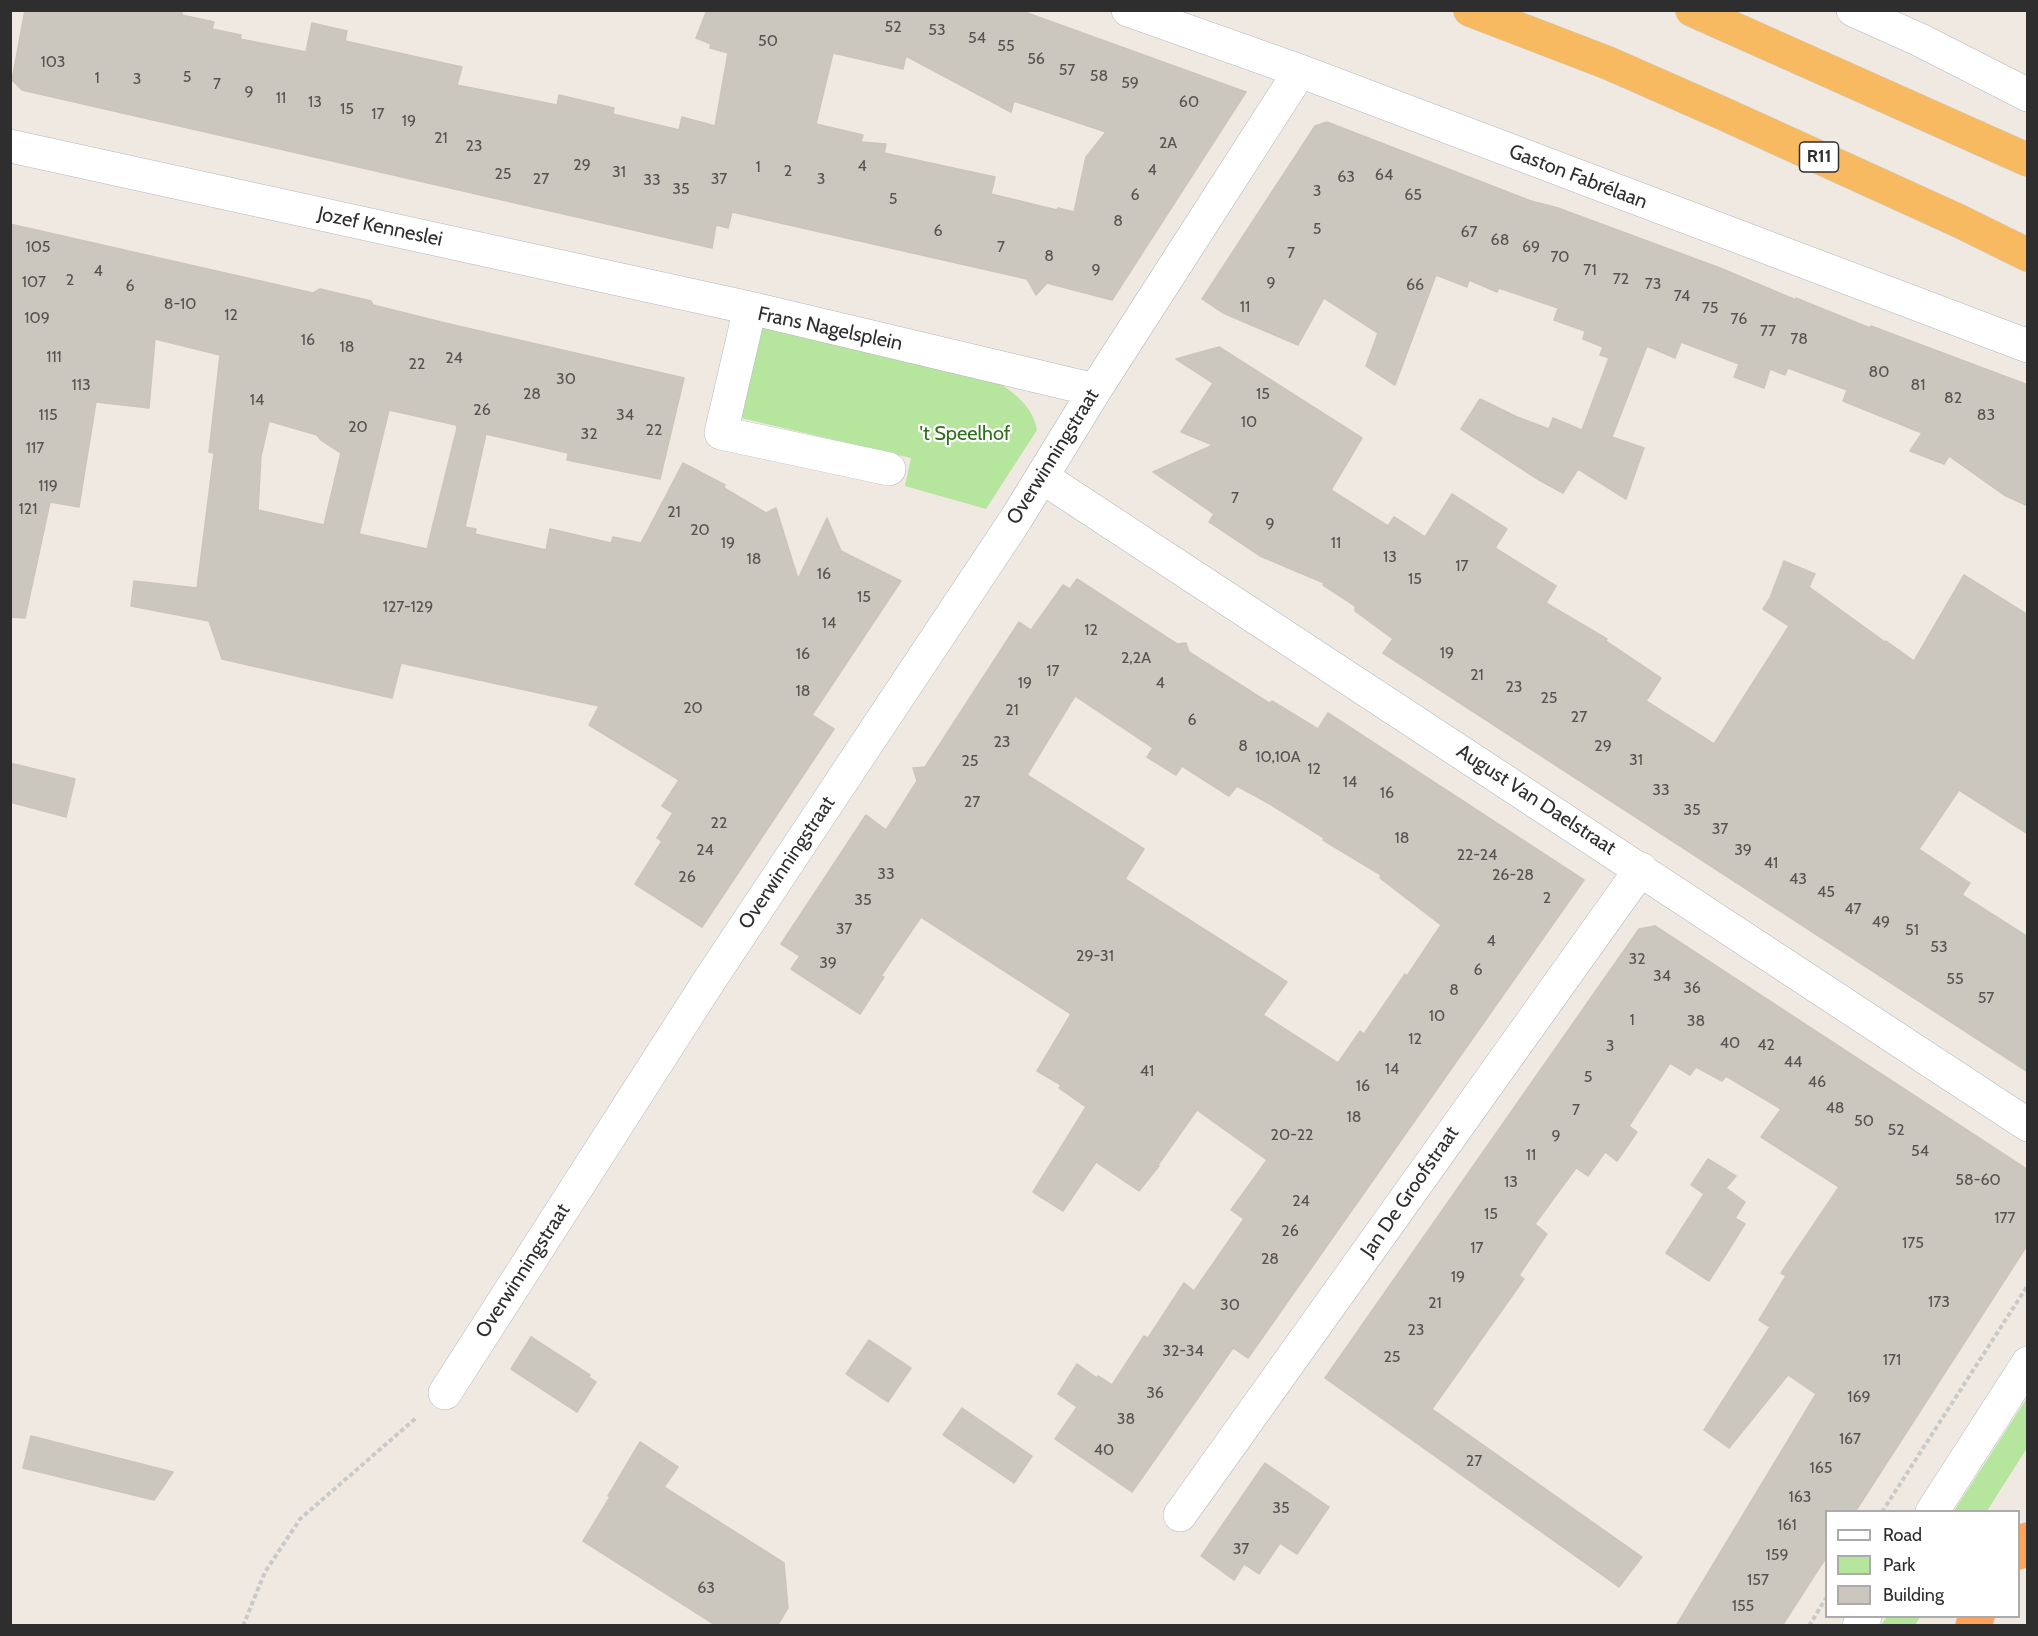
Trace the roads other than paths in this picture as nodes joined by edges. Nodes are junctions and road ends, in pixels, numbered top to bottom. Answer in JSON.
{"nodes":[{"id":1,"x":1128,"y":10,"type":"edge"},
{"id":2,"x":1470,"y":10,"type":"edge"},
{"id":3,"x":1692,"y":10,"type":"edge"},
{"id":4,"x":1853,"y":10,"type":"edge"},
{"id":5,"x":1300,"y":71,"type":"junction"},
{"id":6,"x":2028,"y":95,"type":"edge"},
{"id":7,"x":10,"y":146,"type":"edge"},
{"id":8,"x":2028,"y":160,"type":"edge"},
{"id":9,"x":2028,"y":255,"type":"edge"},
{"id":10,"x":750,"y":309,"type":"junction"},
{"id":11,"x":2028,"y":346,"type":"edge"},
{"id":12,"x":1095,"y":390,"type":"junction"},
{"id":13,"x":889,"y":469,"type":"dead end"},
{"id":14,"x":1042,"y":477,"type":"junction"},
{"id":15,"x":1641,"y":869,"type":"junction"},
{"id":16,"x":2028,"y":1125,"type":"edge"},
{"id":17,"x":2028,"y":1364,"type":"edge"},
{"id":18,"x":445,"y":1393,"type":"road end"},
{"id":19,"x":1933,"y":1510,"type":"edge"},
{"id":20,"x":1180,"y":1515,"type":"dead end"}],
"edges":[{"from":1,"to":5,"type":"street","name":"Gaston Fabrélaan"},
{"from":2,"to":9,"type":"highway","number":"R11"},
{"from":3,"to":8,"type":"highway"},
{"from":4,"to":6,"type":"street"},
{"from":5,"to":11,"type":"street","name":"Gaston Fabrélaan"},
{"from":5,"to":12,"type":"street","name":"Overwinningstraat"},
{"from":7,"to":10,"type":"street","name":"Jozef Kenneslei"},
{"from":10,"to":12,"type":"street","name":"Frans Nagelsplein"},
{"from":10,"to":13,"type":"street","name":"Frans Nagelsplein"},
{"from":12,"to":14,"type":"street","name":"Overwinningstraat"},
{"from":14,"to":15,"type":"street","name":"August Van Daelstraat"},
{"from":14,"to":18,"type":"street","name":"Overwinningstraat"},
{"from":15,"to":16,"type":"street","name":"August Van Daelstraat"},
{"from":15,"to":20,"type":"street","name":"Jan De Groofstraat"},
{"from":17,"to":19,"type":"street"}]}
